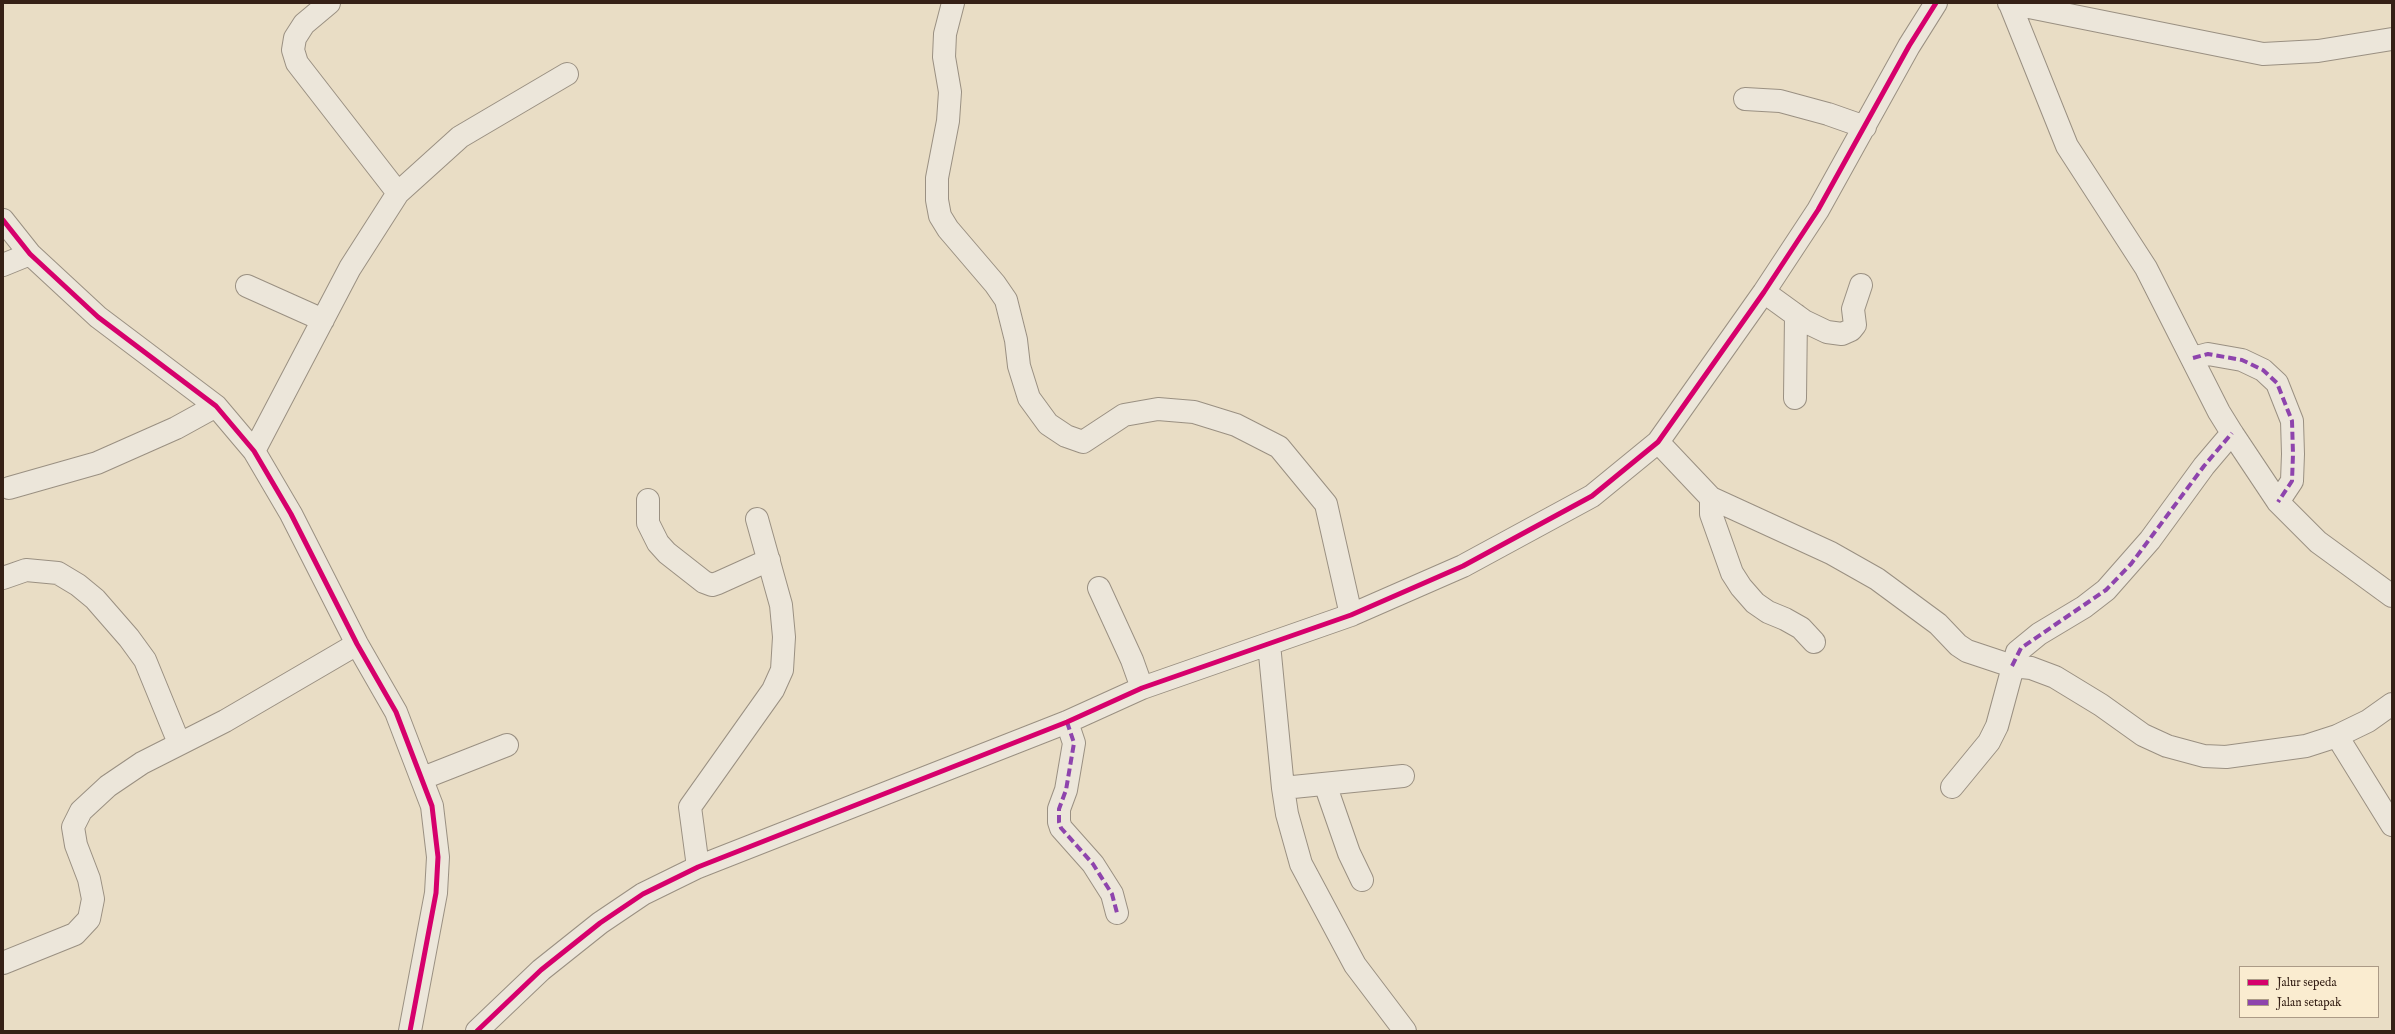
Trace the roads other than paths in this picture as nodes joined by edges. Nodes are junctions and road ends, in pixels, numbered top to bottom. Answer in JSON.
{"nodes":[{"id":1,"x":329,"y":3,"type":"edge"},
{"id":2,"x":954,"y":3,"type":"edge"},
{"id":3,"x":1936,"y":3,"type":"edge"},
{"id":4,"x":2009,"y":3,"type":"edge"},
{"id":5,"x":2392,"y":39,"type":"edge"},
{"id":6,"x":567,"y":74,"type":"dead end"},
{"id":7,"x":1745,"y":99,"type":"dead end"},
{"id":8,"x":1865,"y":127,"type":"junction"},
{"id":9,"x":398,"y":193,"type":"junction"},
{"id":10,"x":3,"y":220,"type":"edge"},
{"id":11,"x":30,"y":254,"type":"junction"},
{"id":12,"x":3,"y":265,"type":"edge"},
{"id":13,"x":1861,"y":285,"type":"dead end"},
{"id":14,"x":247,"y":286,"type":"dead end"},
{"id":15,"x":1764,"y":292,"type":"junction"},
{"id":16,"x":1796,"y":315,"type":"junction"},
{"id":17,"x":323,"y":320,"type":"junction"},
{"id":18,"x":2194,"y":358,"type":"junction"},
{"id":19,"x":1795,"y":398,"type":"dead end"},
{"id":20,"x":216,"y":406,"type":"junction"},
{"id":21,"x":2232,"y":433,"type":"junction"},
{"id":22,"x":1658,"y":442,"type":"junction"},
{"id":23,"x":254,"y":451,"type":"junction"},
{"id":24,"x":9,"y":488,"type":"dead end"},
{"id":25,"x":1711,"y":498,"type":"junction"},
{"id":26,"x":648,"y":500,"type":"dead end"},
{"id":27,"x":2278,"y":502,"type":"junction"},
{"id":28,"x":757,"y":520,"type":"dead end"},
{"id":29,"x":769,"y":560,"type":"junction"},
{"id":30,"x":3,"y":578,"type":"edge"},
{"id":31,"x":1099,"y":588,"type":"dead end"},
{"id":32,"x":2392,"y":596,"type":"edge"},
{"id":33,"x":1351,"y":615,"type":"junction"},
{"id":34,"x":1814,"y":642,"type":"dead end"},
{"id":35,"x":357,"y":644,"type":"junction"},
{"id":36,"x":1269,"y":644,"type":"junction"},
{"id":37,"x":2012,"y":666,"type":"junction"},
{"id":38,"x":1142,"y":688,"type":"junction"},
{"id":39,"x":2392,"y":704,"type":"edge"},
{"id":40,"x":1067,"y":722,"type":"junction"},
{"id":41,"x":2337,"y":736,"type":"junction"},
{"id":42,"x":179,"y":743,"type":"junction"},
{"id":43,"x":507,"y":745,"type":"dead end"},
{"id":44,"x":1402,"y":776,"type":"dead end"},
{"id":45,"x":423,"y":778,"type":"junction"},
{"id":46,"x":1325,"y":784,"type":"junction"},
{"id":47,"x":1952,"y":787,"type":"dead end"},
{"id":48,"x":1283,"y":788,"type":"junction"},
{"id":49,"x":2392,"y":825,"type":"edge"},
{"id":50,"x":698,"y":867,"type":"junction"},
{"id":51,"x":1362,"y":880,"type":"dead end"},
{"id":52,"x":1117,"y":913,"type":"dead end"},
{"id":53,"x":3,"y":963,"type":"edge"},
{"id":54,"x":1396,"y":1027,"type":"edge"},
{"id":55,"x":410,"y":1031,"type":"edge"},
{"id":56,"x":477,"y":1031,"type":"edge"}],
"edges":[{"from":1,"to":9,"type":"street"},
{"from":2,"to":33,"type":"street"},
{"from":3,"to":8,"type":"street"},
{"from":4,"to":5,"type":"street"},
{"from":4,"to":18,"type":"street"},
{"from":6,"to":9,"type":"street"},
{"from":7,"to":8,"type":"street"},
{"from":8,"to":15,"type":"street"},
{"from":9,"to":17,"type":"street"},
{"from":10,"to":11,"type":"street"},
{"from":11,"to":12,"type":"street"},
{"from":11,"to":20,"type":"street"},
{"from":13,"to":16,"type":"street"},
{"from":14,"to":17,"type":"street"},
{"from":15,"to":16,"type":"street"},
{"from":15,"to":22,"type":"street"},
{"from":16,"to":19,"type":"street"},
{"from":17,"to":23,"type":"street"},
{"from":18,"to":21,"type":"street"},
{"from":18,"to":27,"type":"street"},
{"from":20,"to":23,"type":"street"},
{"from":20,"to":24,"type":"street"},
{"from":21,"to":27,"type":"street"},
{"from":21,"to":37,"type":"street"},
{"from":22,"to":25,"type":"street"},
{"from":22,"to":33,"type":"street"},
{"from":23,"to":35,"type":"street"},
{"from":25,"to":34,"type":"street"},
{"from":25,"to":37,"type":"street"},
{"from":26,"to":29,"type":"street"},
{"from":27,"to":32,"type":"street"},
{"from":28,"to":29,"type":"street"},
{"from":29,"to":50,"type":"street"},
{"from":30,"to":42,"type":"street"},
{"from":31,"to":38,"type":"street"},
{"from":33,"to":36,"type":"street"},
{"from":35,"to":42,"type":"street"},
{"from":35,"to":45,"type":"street"},
{"from":36,"to":38,"type":"street"},
{"from":36,"to":48,"type":"street"},
{"from":37,"to":41,"type":"street"},
{"from":37,"to":47,"type":"street"},
{"from":38,"to":40,"type":"street"},
{"from":39,"to":41,"type":"street"},
{"from":40,"to":50,"type":"street"},
{"from":40,"to":52,"type":"street"},
{"from":41,"to":49,"type":"street"},
{"from":42,"to":53,"type":"street"},
{"from":43,"to":45,"type":"street"},
{"from":44,"to":46,"type":"street"},
{"from":45,"to":55,"type":"street"},
{"from":46,"to":48,"type":"street"},
{"from":46,"to":51,"type":"street"},
{"from":48,"to":54,"type":"street"},
{"from":50,"to":56,"type":"street"}]}
